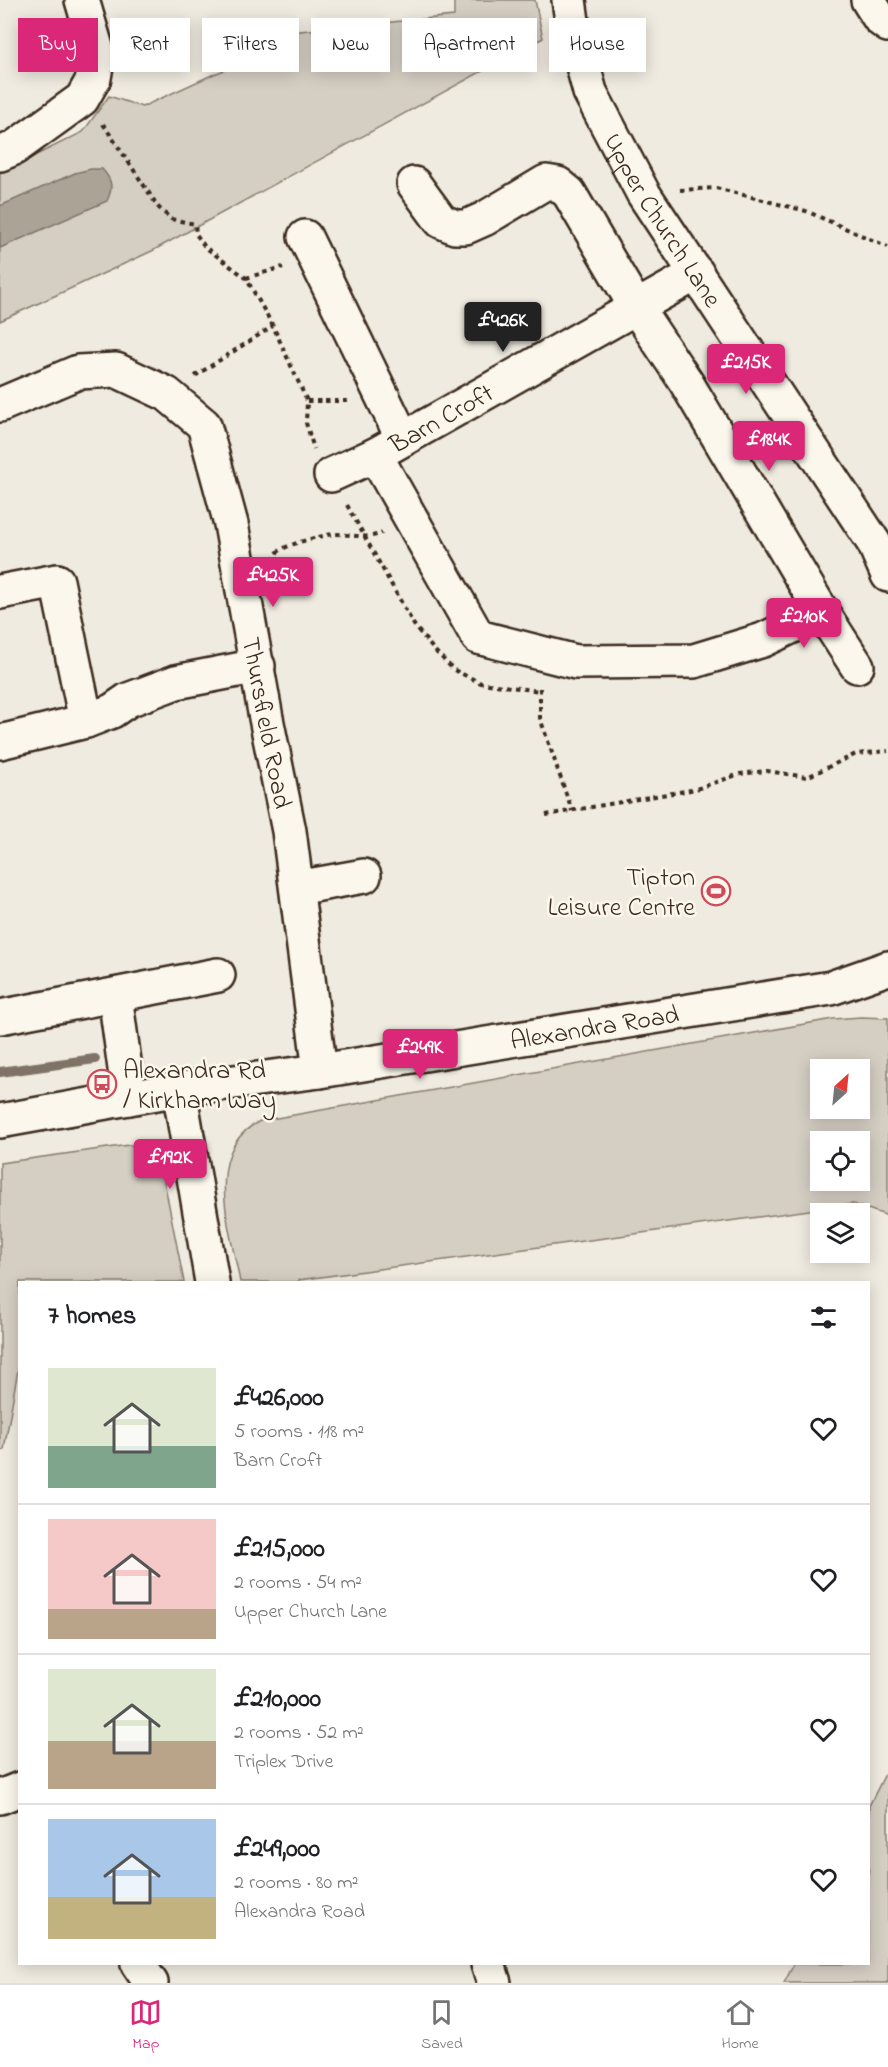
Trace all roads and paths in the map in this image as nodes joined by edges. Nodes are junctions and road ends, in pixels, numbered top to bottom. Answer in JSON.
{"nodes":[{"id":1,"x":82,"y":0,"type":"edge"},
{"id":2,"x":569,"y":0,"type":"edge"},
{"id":3,"x":868,"y":0,"type":"edge"},
{"id":4,"x":888,"y":25,"type":"edge"},
{"id":5,"x":82,"y":99,"type":"junction"},
{"id":6,"x":0,"y":154,"type":"edge"},
{"id":7,"x":414,"y":184,"type":"dead end"},
{"id":8,"x":644,"y":193,"type":"junction"},
{"id":9,"x":195,"y":224,"type":"dead end"},
{"id":10,"x":305,"y":237,"type":"dead end"},
{"id":11,"x":888,"y":247,"type":"edge"},
{"id":12,"x":697,"y":273,"type":"junction"},
{"id":13,"x":636,"y":307,"type":"junction"},
{"id":14,"x":273,"y":326,"type":"dead end"},
{"id":15,"x":167,"y":394,"type":"junction"},
{"id":16,"x":0,"y":405,"type":"edge"},
{"id":17,"x":403,"y":439,"type":"junction"},
{"id":18,"x":375,"y":455,"type":"junction"},
{"id":19,"x":331,"y":475,"type":"dead end"},
{"id":20,"x":411,"y":518,"type":"junction"},
{"id":21,"x":881,"y":541,"type":"edge"},
{"id":22,"x":888,"y":575,"type":"edge"},
{"id":23,"x":242,"y":582,"type":"junction"},
{"id":24,"x":0,"y":592,"type":"edge"},
{"id":25,"x":822,"y":612,"type":"junction"},
{"id":26,"x":258,"y":666,"type":"junction"},
{"id":27,"x":857,"y":666,"type":"dead end"},
{"id":28,"x":540,"y":718,"type":"dead end"},
{"id":29,"x":86,"y":721,"type":"junction"},
{"id":30,"x":0,"y":742,"type":"edge"},
{"id":31,"x":888,"y":751,"type":"edge"},
{"id":32,"x":572,"y":811,"type":"junction"},
{"id":33,"x":546,"y":815,"type":"dead end"},
{"id":34,"x":364,"y":876,"type":"dead end"},
{"id":35,"x":297,"y":888,"type":"junction"},
{"id":36,"x":888,"y":968,"type":"edge"},
{"id":37,"x":219,"y":975,"type":"dead end"},
{"id":38,"x":831,"y":988,"type":"junction"},
{"id":39,"x":888,"y":994,"type":"edge"},
{"id":40,"x":115,"y":995,"type":"junction"},
{"id":41,"x":0,"y":1017,"type":"edge"},
{"id":42,"x":320,"y":1071,"type":"junction"},
{"id":43,"x":179,"y":1089,"type":"junction"},
{"id":44,"x":129,"y":1098,"type":"junction"},
{"id":45,"x":0,"y":1121,"type":"edge"},
{"id":46,"x":212,"y":1281,"type":"edge"},
{"id":47,"x":18,"y":1790,"type":"edge"},
{"id":48,"x":0,"y":1797,"type":"edge"},
{"id":49,"x":139,"y":1965,"type":"edge"},
{"id":50,"x":488,"y":1965,"type":"edge"},
{"id":51,"x":151,"y":1983,"type":"edge"},
{"id":52,"x":494,"y":1983,"type":"edge"}],
"edges":[{"from":1,"to":5,"type":"street"},
{"from":2,"to":8,"type":"street","name":"Upper Church Lane"},
{"from":3,"to":4,"type":"street"},
{"from":5,"to":6,"type":"street"},
{"from":5,"to":9,"type":"path"},
{"from":7,"to":13,"type":"street"},
{"from":8,"to":11,"type":"path"},
{"from":8,"to":12,"type":"street","name":"Upper Church Lane"},
{"from":10,"to":17,"type":"street"},
{"from":12,"to":13,"type":"street","name":"Barn Croft"},
{"from":12,"to":21,"type":"street","name":"Upper Church Lane"},
{"from":13,"to":17,"type":"street","name":"Barn Croft"},
{"from":13,"to":25,"type":"street"},
{"from":14,"to":15,"type":"path"},
{"from":15,"to":16,"type":"street","name":"Thursfield Road"},
{"from":15,"to":23,"type":"street","name":"Thursfield Road"},
{"from":17,"to":18,"type":"street","name":"Barn Croft"},
{"from":18,"to":19,"type":"street","name":"Barn Croft"},
{"from":18,"to":20,"type":"street","name":"Barn Croft"},
{"from":20,"to":23,"type":"path"},
{"from":20,"to":25,"type":"street","name":"Barn Croft"},
{"from":21,"to":22,"type":"street","name":"Upper Church Lane"},
{"from":23,"to":26,"type":"street","name":"Thursfield Road"},
{"from":24,"to":29,"type":"street"},
{"from":25,"to":27,"type":"street"},
{"from":26,"to":29,"type":"street"},
{"from":26,"to":35,"type":"street","name":"Thursfield Road"},
{"from":28,"to":32,"type":"path"},
{"from":29,"to":30,"type":"street"},
{"from":31,"to":32,"type":"path"},
{"from":32,"to":33,"type":"path"},
{"from":34,"to":35,"type":"street"},
{"from":35,"to":42,"type":"street","name":"Thursfield Road"},
{"from":36,"to":38,"type":"street","name":"Alexandra Road"},
{"from":37,"to":40,"type":"street"},
{"from":38,"to":39,"type":"street","name":"Alexandra Road"},
{"from":38,"to":42,"type":"street","name":"Alexandra Road"},
{"from":40,"to":41,"type":"street"},
{"from":40,"to":44,"type":"street"},
{"from":42,"to":43,"type":"street","name":"Alexandra Road"},
{"from":43,"to":44,"type":"street","name":"Alexandra Road"},
{"from":43,"to":46,"type":"street"},
{"from":44,"to":45,"type":"street","name":"Alexandra Road"},
{"from":47,"to":48,"type":"street"},
{"from":49,"to":51,"type":"street"},
{"from":50,"to":52,"type":"street"}]}
